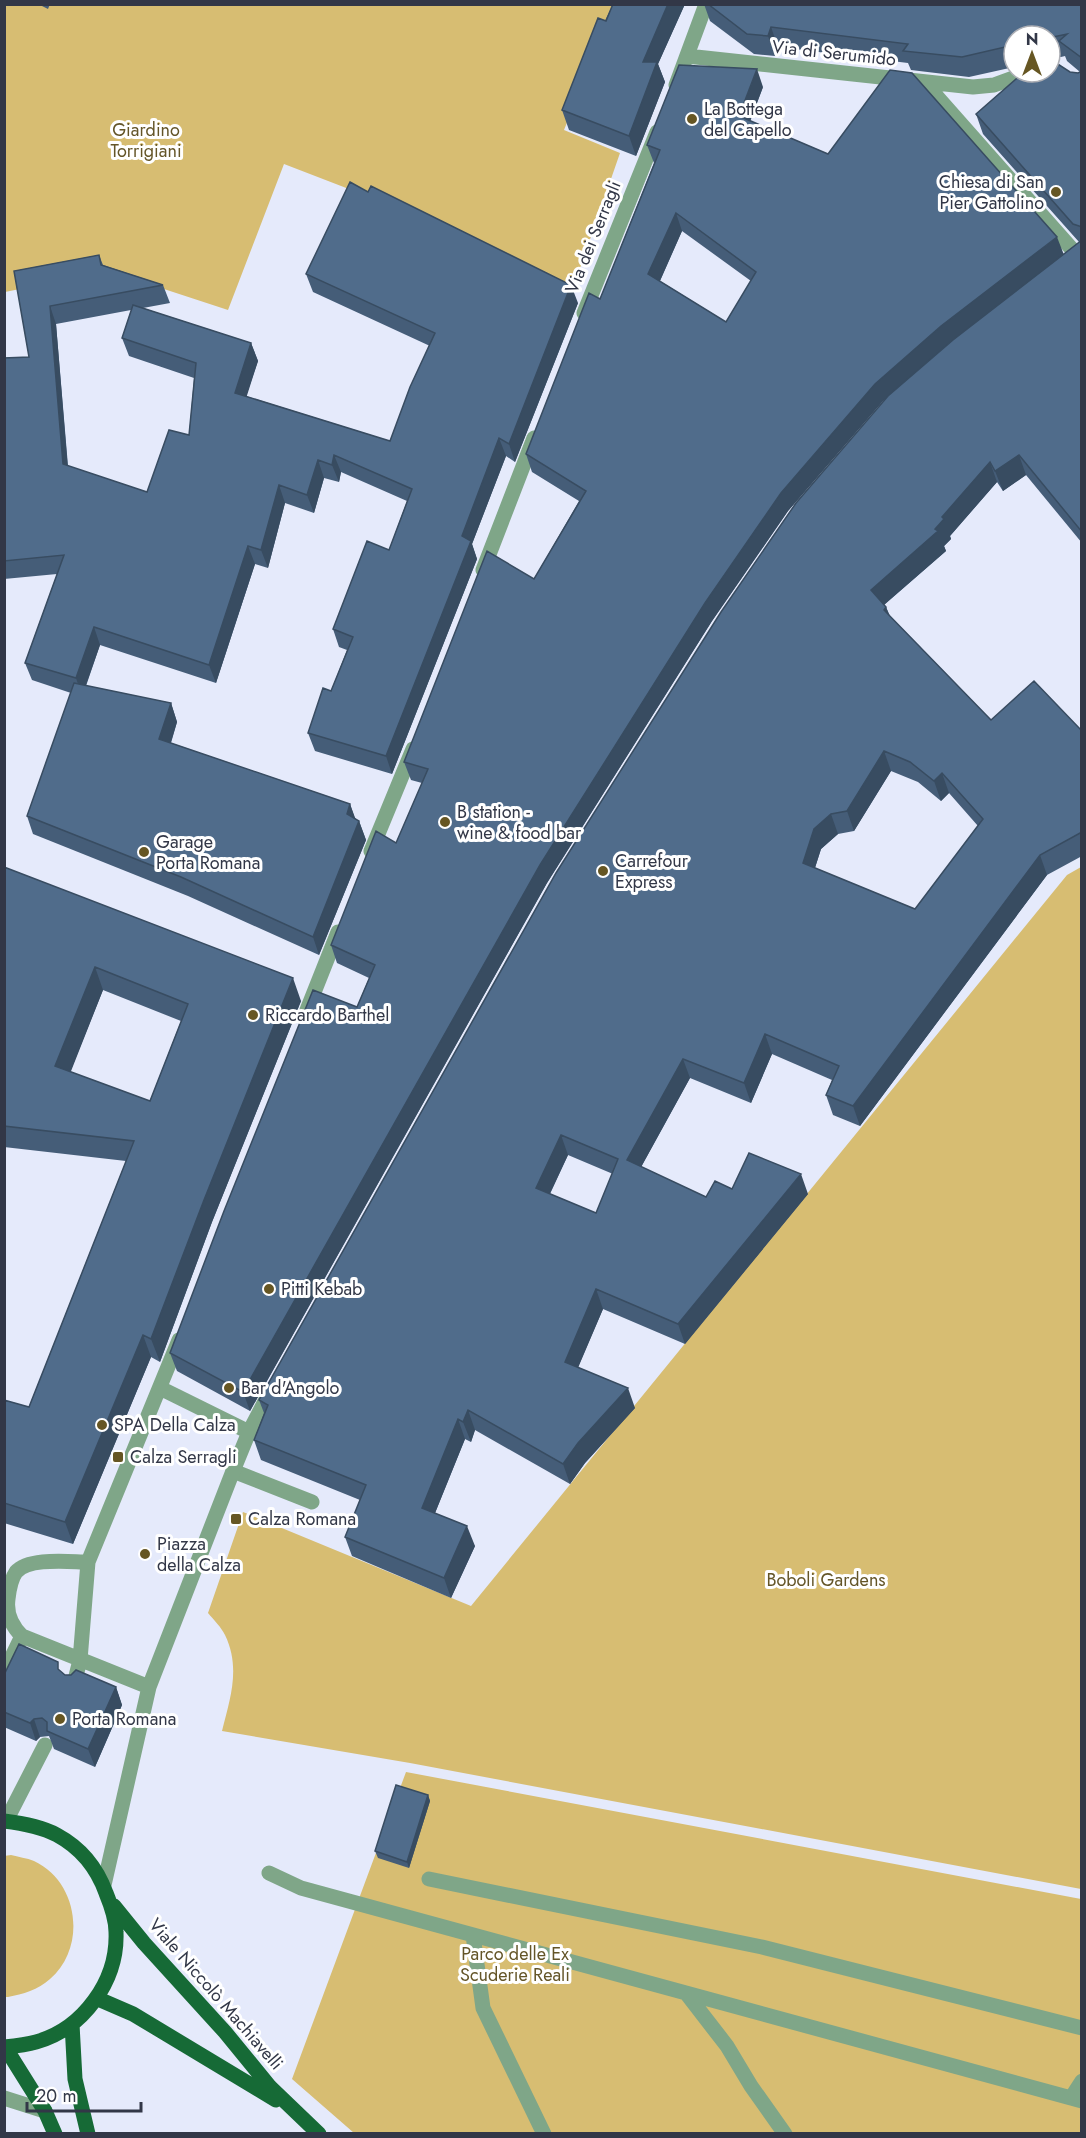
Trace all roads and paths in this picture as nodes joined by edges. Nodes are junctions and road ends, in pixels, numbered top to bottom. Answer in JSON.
{"nodes":[{"id":1,"x":706,"y":4,"type":"edge"},
{"id":2,"x":687,"y":56,"type":"junction"},
{"id":3,"x":924,"y":82,"type":"junction"},
{"id":4,"x":1002,"y":82,"type":"edge"},
{"id":5,"x":670,"y":99,"type":"edge"},
{"id":6,"x":661,"y":121,"type":"edge"},
{"id":7,"x":1076,"y":257,"type":"edge"},
{"id":8,"x":576,"y":331,"type":"edge"},
{"id":9,"x":542,"y":419,"type":"edge"},
{"id":10,"x":477,"y":585,"type":"edge"},
{"id":11,"x":417,"y":738,"type":"edge"},
{"id":12,"x":366,"y":863,"type":"edge"},
{"id":13,"x":344,"y":917,"type":"edge"},
{"id":14,"x":301,"y":1027,"type":"edge"},
{"id":15,"x":184,"y":1324,"type":"edge"},
{"id":16,"x":280,"y":1373,"type":"edge"},
{"id":17,"x":160,"y":1388,"type":"junction"},
{"id":18,"x":249,"y":1432,"type":"junction"},
{"id":19,"x":232,"y":1471,"type":"junction"},
{"id":20,"x":312,"y":1502,"type":"dead end"},
{"id":21,"x":88,"y":1562,"type":"junction"},
{"id":22,"x":22,"y":1636,"type":"junction"},
{"id":23,"x":80,"y":1660,"type":"junction"},
{"id":24,"x":4,"y":1673,"type":"edge"},
{"id":25,"x":74,"y":1684,"type":"edge"},
{"id":26,"x":149,"y":1687,"type":"junction"},
{"id":27,"x":45,"y":1745,"type":"edge"},
{"id":28,"x":5,"y":1821,"type":"edge"},
{"id":29,"x":269,"y":1874,"type":"dead end"},
{"id":30,"x":429,"y":1878,"type":"dead end"},
{"id":31,"x":104,"y":1886,"type":"junction"},
{"id":32,"x":110,"y":1902,"type":"junction"},
{"id":33,"x":473,"y":1935,"type":"junction"},
{"id":34,"x":686,"y":1993,"type":"junction"},
{"id":35,"x":96,"y":1998,"type":"junction"},
{"id":36,"x":72,"y":2024,"type":"junction"},
{"id":37,"x":1082,"y":2028,"type":"edge"},
{"id":38,"x":5,"y":2047,"type":"edge"},
{"id":39,"x":1082,"y":2081,"type":"edge"},
{"id":40,"x":4,"y":2098,"type":"edge"},
{"id":41,"x":1076,"y":2099,"type":"edge"},
{"id":42,"x":294,"y":2110,"type":"junction"},
{"id":43,"x":45,"y":2111,"type":"junction"},
{"id":44,"x":55,"y":2133,"type":"edge"},
{"id":45,"x":88,"y":2133,"type":"edge"},
{"id":46,"x":319,"y":2133,"type":"edge"},
{"id":47,"x":544,"y":2133,"type":"edge"},
{"id":48,"x":785,"y":2133,"type":"edge"}],
"edges":[{"from":1,"to":2,"type":"street"},
{"from":2,"to":3,"type":"street","name":"Via di Serumido"},
{"from":2,"to":5,"type":"street"},
{"from":3,"to":4,"type":"street","name":"Via di Serumido"},
{"from":3,"to":7,"type":"street"},
{"from":6,"to":8,"type":"street","name":"Via dei Serragli"},
{"from":9,"to":10,"type":"street"},
{"from":11,"to":12,"type":"street"},
{"from":13,"to":14,"type":"street"},
{"from":15,"to":17,"type":"street"},
{"from":16,"to":18,"type":"street"},
{"from":17,"to":18,"type":"street"},
{"from":17,"to":21,"type":"street"},
{"from":18,"to":19,"type":"street"},
{"from":19,"to":20,"type":"street"},
{"from":19,"to":26,"type":"street"},
{"from":21,"to":22,"type":"street"},
{"from":21,"to":23,"type":"street"},
{"from":22,"to":23,"type":"street"},
{"from":22,"to":24,"type":"street"},
{"from":23,"to":25,"type":"street"},
{"from":23,"to":26,"type":"street"},
{"from":26,"to":31,"type":"street"},
{"from":27,"to":28,"type":"street"},
{"from":28,"to":31,"type":"main road"},
{"from":29,"to":33,"type":"street"},
{"from":30,"to":37,"type":"street"},
{"from":31,"to":32,"type":"main road"},
{"from":32,"to":35,"type":"main road"},
{"from":32,"to":42,"type":"main road","name":"Viale Niccolò Machiavelli"},
{"from":33,"to":34,"type":"street"},
{"from":33,"to":47,"type":"street"},
{"from":34,"to":41,"type":"street"},
{"from":34,"to":48,"type":"street"},
{"from":35,"to":36,"type":"main road"},
{"from":35,"to":42,"type":"main road","name":"Viale Niccolò Machiavelli"},
{"from":36,"to":38,"type":"main road"},
{"from":36,"to":45,"type":"main road"},
{"from":38,"to":43,"type":"main road"},
{"from":39,"to":41,"type":"street"},
{"from":40,"to":43,"type":"street"},
{"from":42,"to":46,"type":"main road","name":"Viale Niccolò Machiavelli"},
{"from":43,"to":44,"type":"main road"}]}
